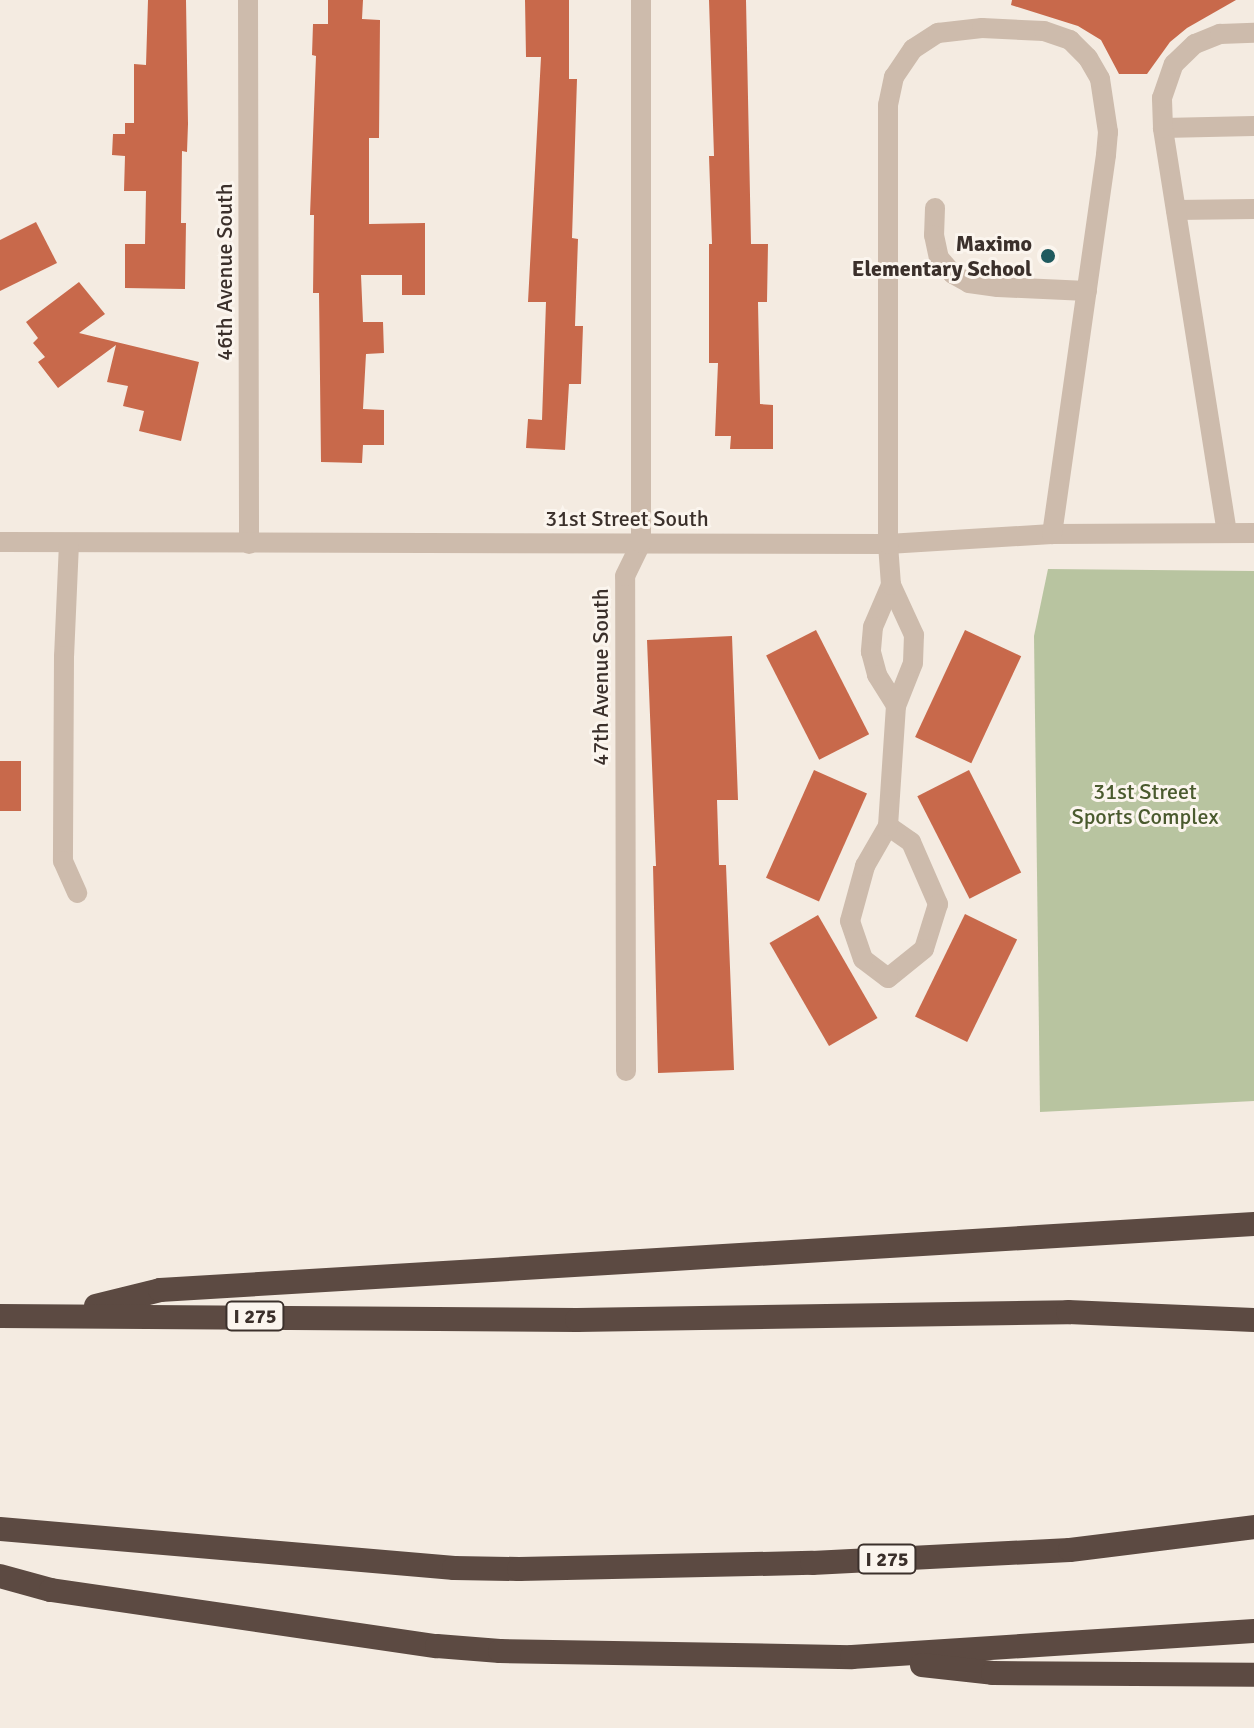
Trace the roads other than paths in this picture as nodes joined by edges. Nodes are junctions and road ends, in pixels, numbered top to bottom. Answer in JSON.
{"nodes":[{"id":1,"x":248,"y":0,"type":"edge"},
{"id":2,"x":641,"y":0,"type":"edge"},
{"id":3,"x":1254,"y":33,"type":"edge"},
{"id":4,"x":1254,"y":126,"type":"edge"},
{"id":5,"x":1163,"y":128,"type":"junction"},
{"id":6,"x":935,"y":208,"type":"dead end"},
{"id":7,"x":1254,"y":209,"type":"edge"},
{"id":8,"x":1176,"y":210,"type":"junction"},
{"id":9,"x":1087,"y":291,"type":"junction"},
{"id":10,"x":1227,"y":533,"type":"junction"},
{"id":11,"x":1254,"y":533,"type":"edge"},
{"id":12,"x":1052,"y":534,"type":"junction"},
{"id":13,"x":0,"y":542,"type":"edge"},
{"id":14,"x":69,"y":543,"type":"junction"},
{"id":15,"x":641,"y":543,"type":"junction"},
{"id":16,"x":249,"y":544,"type":"junction"},
{"id":17,"x":888,"y":544,"type":"junction"},
{"id":18,"x":891,"y":585,"type":"junction"},
{"id":19,"x":896,"y":706,"type":"junction"},
{"id":20,"x":888,"y":826,"type":"junction"},
{"id":21,"x":77,"y":893,"type":"dead end"},
{"id":22,"x":626,"y":1071,"type":"dead end"},
{"id":23,"x":1254,"y":1224,"type":"edge"},
{"id":24,"x":63,"y":1314,"type":"junction"},
{"id":25,"x":0,"y":1316,"type":"edge"},
{"id":26,"x":1254,"y":1320,"type":"edge"},
{"id":27,"x":1254,"y":1527,"type":"edge"},
{"id":28,"x":0,"y":1529,"type":"edge"},
{"id":29,"x":0,"y":1576,"type":"edge"},
{"id":30,"x":1254,"y":1631,"type":"edge"},
{"id":31,"x":852,"y":1657,"type":"junction"},
{"id":32,"x":1254,"y":1675,"type":"edge"}],
"edges":[{"from":1,"to":16,"type":"street","name":"46th Avenue South"},
{"from":2,"to":15,"type":"street","name":"47th Avenue South"},
{"from":3,"to":5,"type":"street"},
{"from":4,"to":5,"type":"street"},
{"from":5,"to":8,"type":"street"},
{"from":6,"to":9,"type":"street"},
{"from":7,"to":8,"type":"street"},
{"from":8,"to":10,"type":"street"},
{"from":9,"to":12,"type":"street"},
{"from":9,"to":17,"type":"street"},
{"from":10,"to":11,"type":"street","name":"31st Street South"},
{"from":10,"to":12,"type":"street","name":"31st Street South"},
{"from":12,"to":17,"type":"street","name":"31st Street South"},
{"from":13,"to":14,"type":"street","name":"31st Street South"},
{"from":14,"to":16,"type":"street","name":"31st Street South"},
{"from":14,"to":21,"type":"street"},
{"from":15,"to":16,"type":"street","name":"31st Street South"},
{"from":15,"to":17,"type":"street","name":"31st Street South"},
{"from":15,"to":22,"type":"street","name":"47th Avenue South"},
{"from":17,"to":18,"type":"street"},
{"from":18,"to":19,"type":"street"},
{"from":18,"to":19,"type":"street"},
{"from":19,"to":20,"type":"street"},
{"from":20,"to":20,"type":"street"},
{"from":23,"to":24,"type":"highway"},
{"from":24,"to":25,"type":"highway","number":"I 275"},
{"from":24,"to":26,"type":"highway","number":"I 275"},
{"from":27,"to":28,"type":"highway","number":"I 275"},
{"from":29,"to":31,"type":"highway"},
{"from":30,"to":31,"type":"highway"},
{"from":31,"to":32,"type":"highway"}]}
